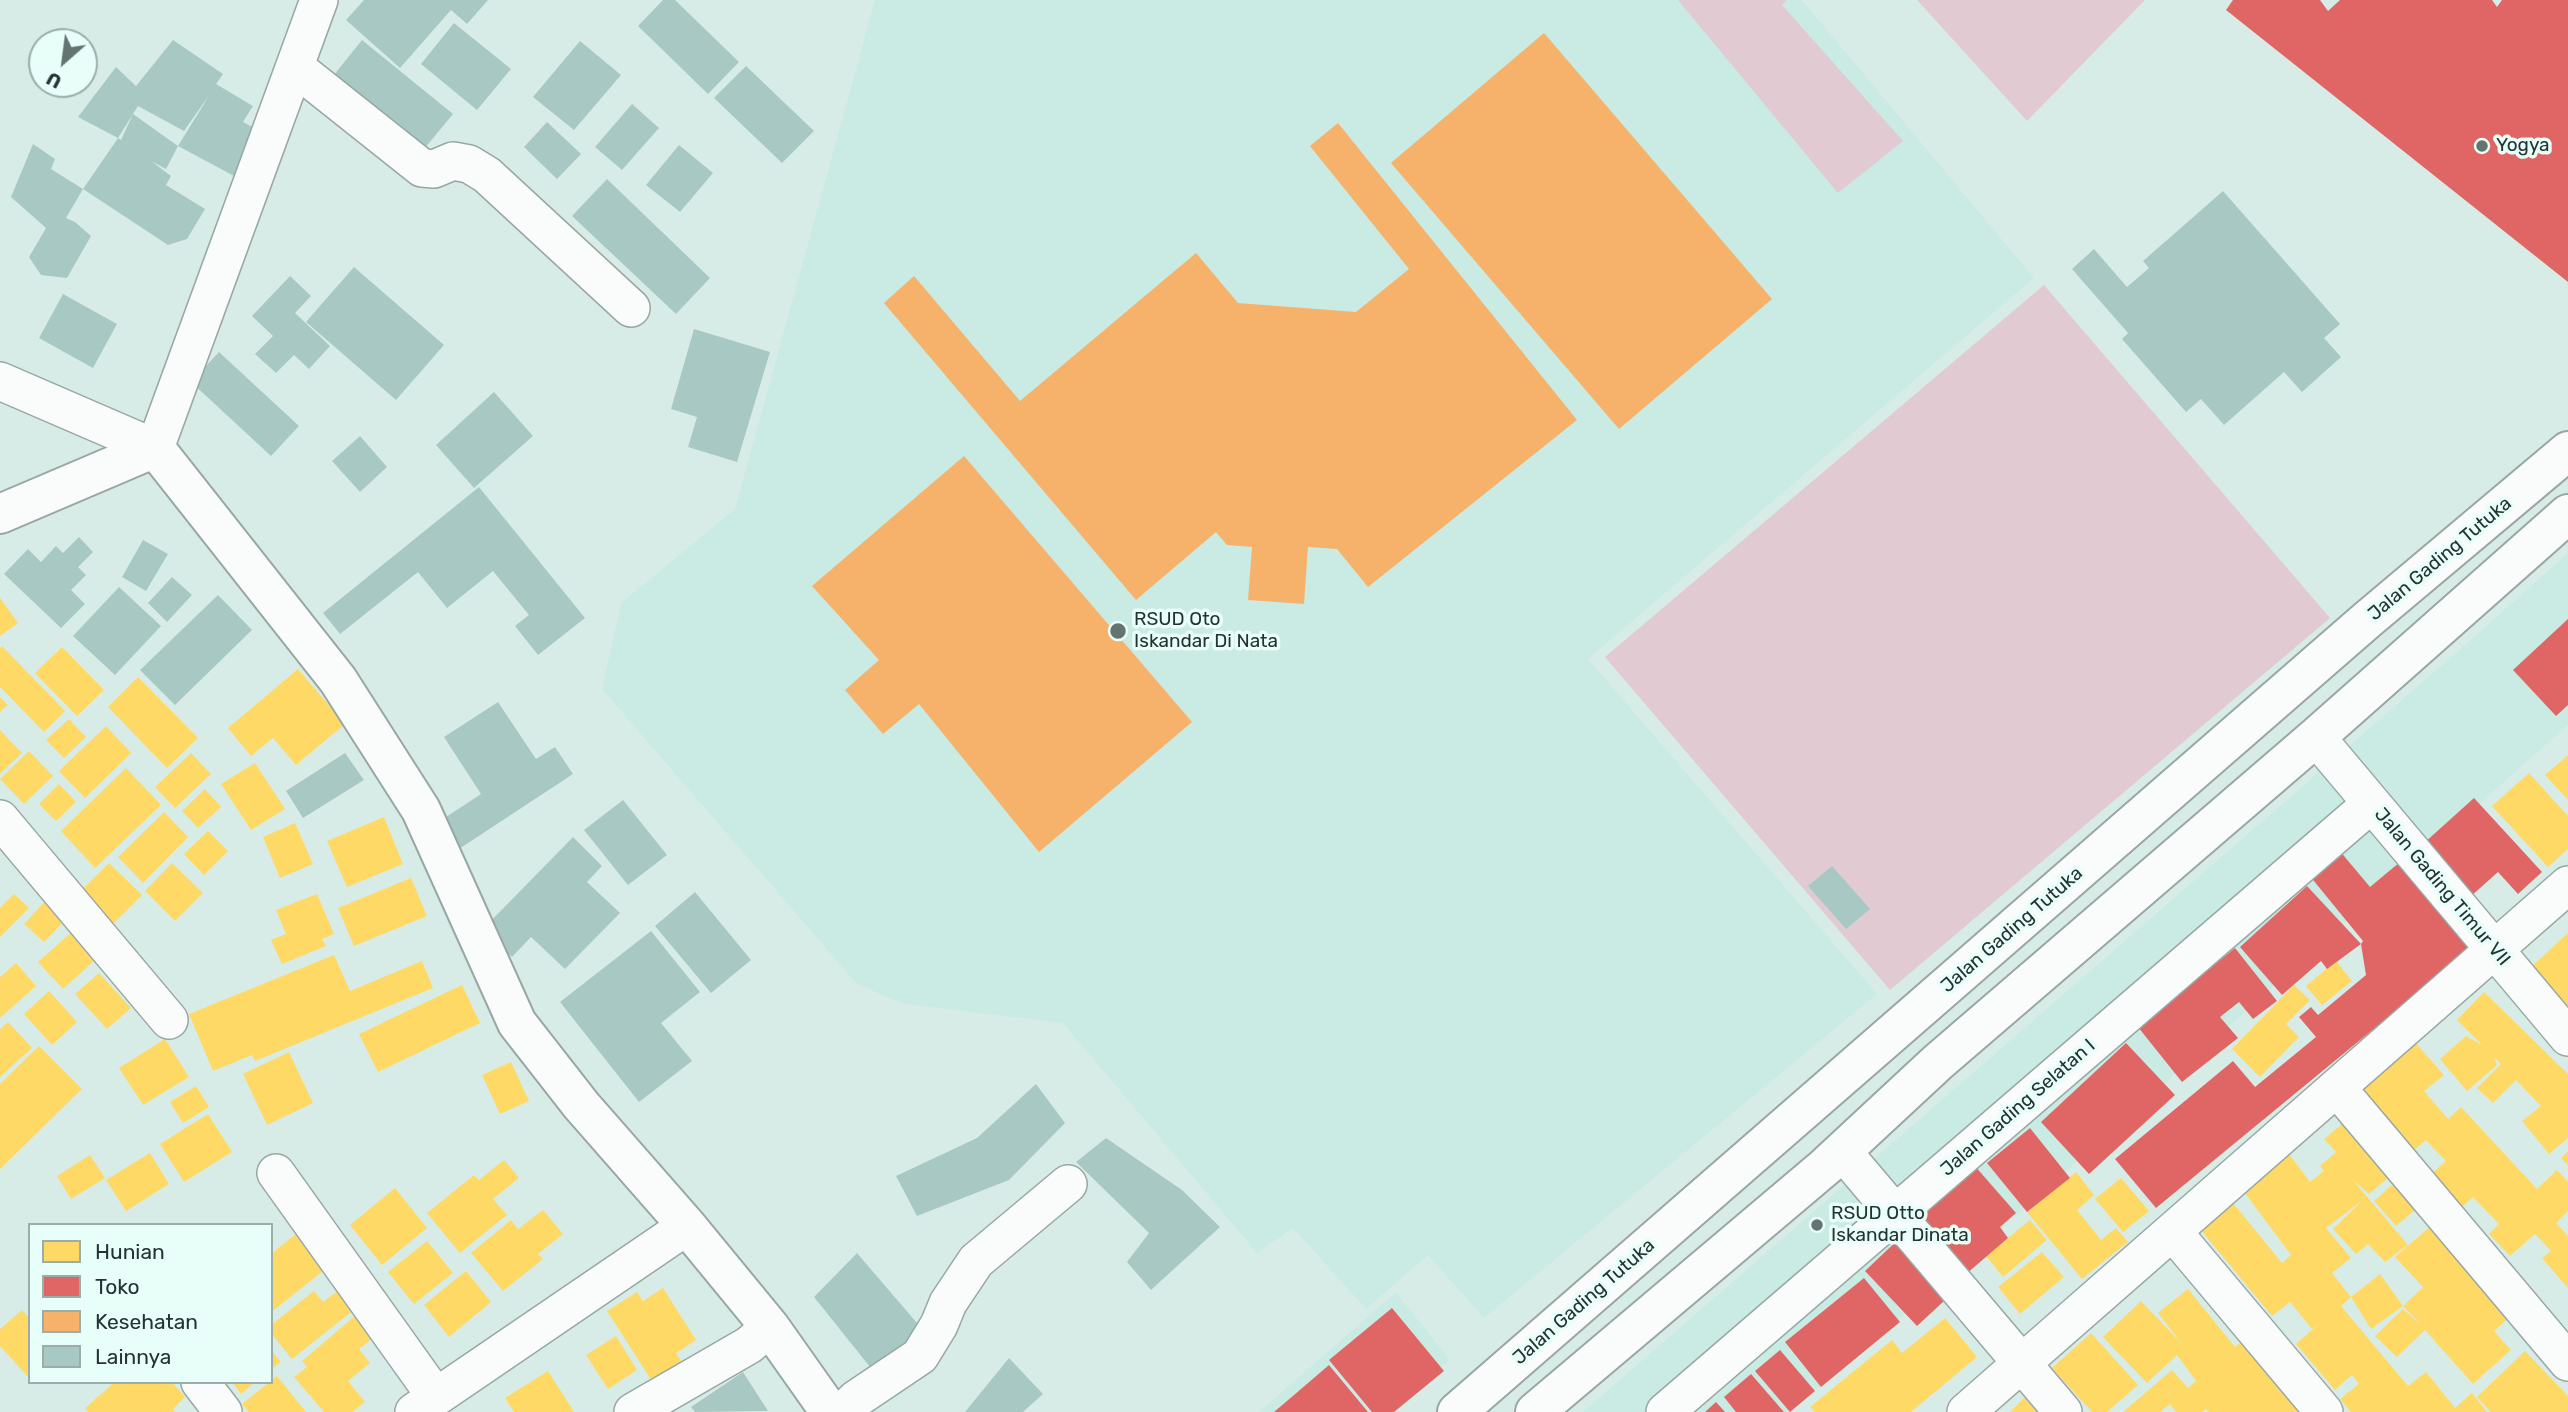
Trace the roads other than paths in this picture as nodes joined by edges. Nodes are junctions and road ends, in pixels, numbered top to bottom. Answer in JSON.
{"nodes":[{"id":1,"x":319,"y":0,"type":"edge"},
{"id":2,"x":295,"y":66,"type":"junction"},
{"id":3,"x":631,"y":308,"type":"dead end"},
{"id":4,"x":0,"y":381,"type":"edge"},
{"id":5,"x":155,"y":448,"type":"junction"},
{"id":6,"x":2568,"y":451,"type":"edge"},
{"id":7,"x":0,"y":514,"type":"edge"},
{"id":8,"x":2568,"y":514,"type":"edge"},
{"id":9,"x":2316,"y":737,"type":"junction"},
{"id":10,"x":2371,"y":803,"type":"junction"},
{"id":11,"x":0,"y":819,"type":"edge"},
{"id":12,"x":2568,"y":885,"type":"edge"},
{"id":13,"x":2494,"y":950,"type":"junction"},
{"id":14,"x":169,"y":1020,"type":"dead end"},
{"id":15,"x":2568,"y":1037,"type":"edge"},
{"id":16,"x":2337,"y":1088,"type":"junction"},
{"id":17,"x":1788,"y":1125,"type":"junction"},
{"id":18,"x":1833,"y":1159,"type":"junction"},
{"id":19,"x":276,"y":1173,"type":"dead end"},
{"id":20,"x":1069,"y":1184,"type":"dead end"},
{"id":21,"x":1894,"y":1214,"type":"junction"},
{"id":22,"x":687,"y":1226,"type":"junction"},
{"id":23,"x":2173,"y":1232,"type":"junction"},
{"id":24,"x":770,"y":1327,"type":"junction"},
{"id":25,"x":2568,"y":1362,"type":"edge"},
{"id":26,"x":2023,"y":1363,"type":"junction"},
{"id":27,"x":202,"y":1384,"type":"edge"},
{"id":28,"x":425,"y":1405,"type":"edge"},
{"id":29,"x":223,"y":1412,"type":"edge"},
{"id":30,"x":633,"y":1412,"type":"edge"},
{"id":31,"x":830,"y":1412,"type":"edge"},
{"id":32,"x":843,"y":1412,"type":"edge"},
{"id":33,"x":1457,"y":1412,"type":"edge"},
{"id":34,"x":1535,"y":1412,"type":"edge"},
{"id":35,"x":1665,"y":1412,"type":"edge"},
{"id":36,"x":1966,"y":1412,"type":"edge"},
{"id":37,"x":2063,"y":1412,"type":"edge"},
{"id":38,"x":2324,"y":1412,"type":"edge"}],
"edges":[{"from":1,"to":2,"type":"street"},
{"from":2,"to":3,"type":"street"},
{"from":2,"to":5,"type":"street"},
{"from":4,"to":5,"type":"street"},
{"from":5,"to":7,"type":"main road"},
{"from":5,"to":22,"type":"main road"},
{"from":6,"to":17,"type":"main road","name":"Jalan Gading Tutuka"},
{"from":8,"to":9,"type":"main road"},
{"from":9,"to":10,"type":"street","name":"Jalan Gading Timur VII"},
{"from":9,"to":18,"type":"main road"},
{"from":10,"to":13,"type":"street","name":"Jalan Gading Timur VII"},
{"from":10,"to":21,"type":"street","name":"Jalan Gading Selatan I"},
{"from":11,"to":14,"type":"street"},
{"from":12,"to":13,"type":"street"},
{"from":13,"to":15,"type":"street","name":"Jalan Gading Timur VII"},
{"from":13,"to":16,"type":"street"},
{"from":16,"to":23,"type":"street"},
{"from":16,"to":25,"type":"street"},
{"from":17,"to":18,"type":"main road"},
{"from":17,"to":33,"type":"main road","name":"Jalan Gading Tutuka"},
{"from":18,"to":21,"type":"street"},
{"from":18,"to":34,"type":"main road"},
{"from":19,"to":28,"type":"street"},
{"from":20,"to":32,"type":"street"},
{"from":21,"to":26,"type":"street"},
{"from":21,"to":35,"type":"street","name":"Jalan Gading Selatan I"},
{"from":22,"to":24,"type":"main road"},
{"from":22,"to":28,"type":"street"},
{"from":23,"to":26,"type":"street"},
{"from":23,"to":38,"type":"street"},
{"from":24,"to":30,"type":"street"},
{"from":24,"to":31,"type":"main road"},
{"from":26,"to":36,"type":"street"},
{"from":26,"to":37,"type":"street"},
{"from":27,"to":29,"type":"street"}]}
